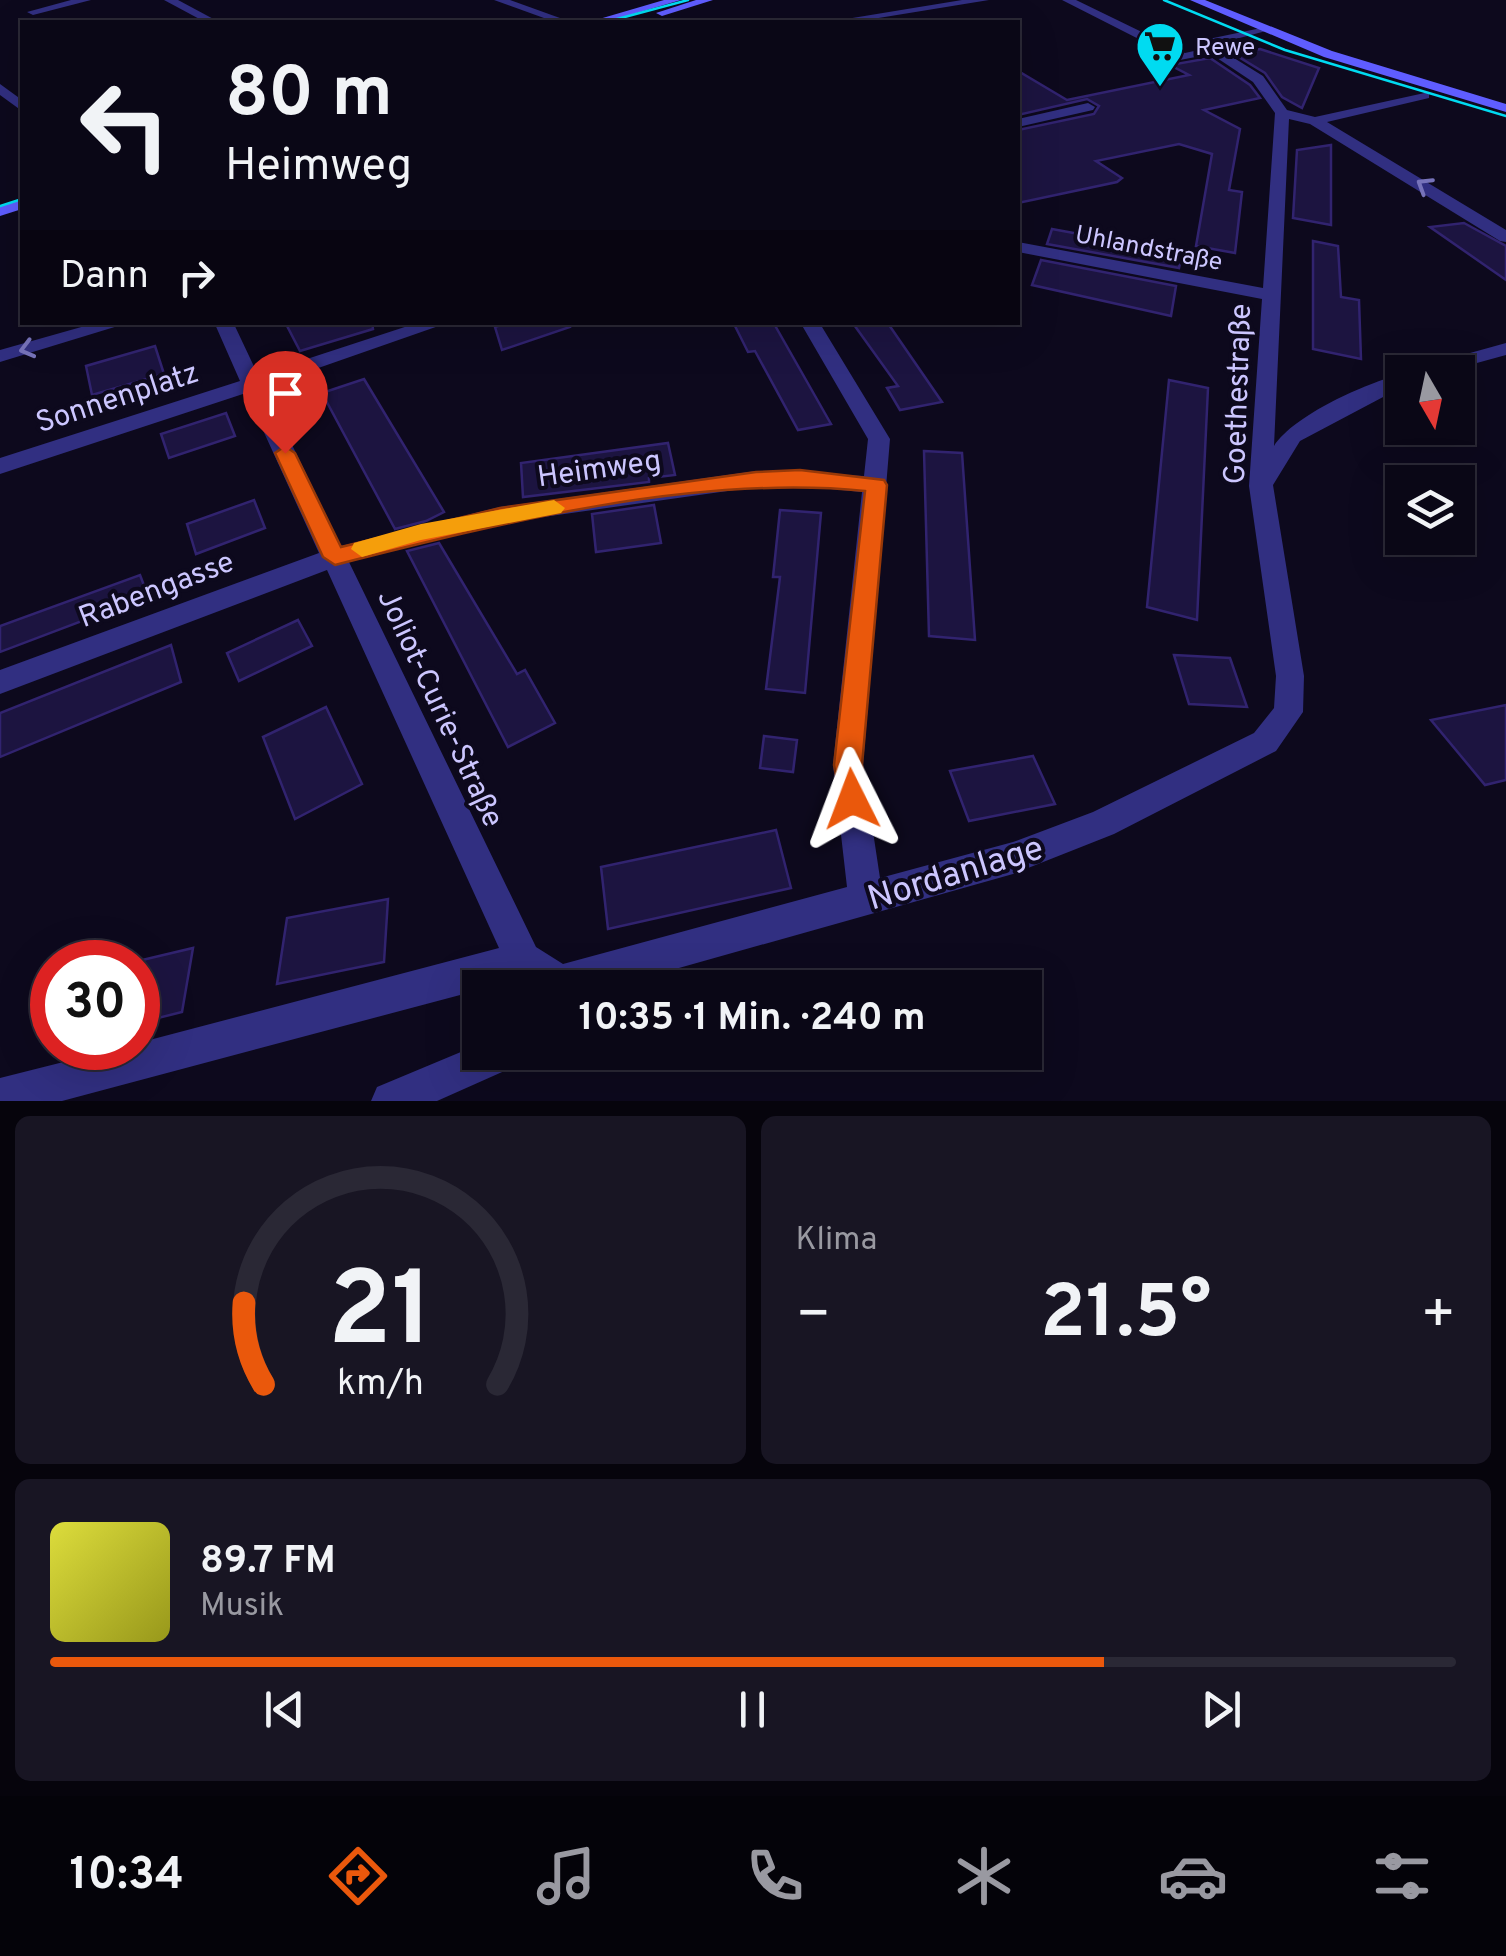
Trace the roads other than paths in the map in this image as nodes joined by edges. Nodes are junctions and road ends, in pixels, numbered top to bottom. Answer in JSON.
{"nodes":[{"id":1,"x":86,"y":0,"type":"edge"},
{"id":2,"x":169,"y":0,"type":"edge"},
{"id":3,"x":499,"y":0,"type":"edge"},
{"id":4,"x":708,"y":0,"type":"edge"},
{"id":5,"x":902,"y":0,"type":"edge"},
{"id":6,"x":984,"y":0,"type":"edge"},
{"id":7,"x":1067,"y":0,"type":"edge"},
{"id":8,"x":1194,"y":0,"type":"edge"},
{"id":9,"x":668,"y":1,"type":"edge"},
{"id":10,"x":920,"y":10,"type":"junction"},
{"id":11,"x":33,"y":12,"type":"dead end"},
{"id":12,"x":209,"y":20,"type":"edge"},
{"id":13,"x":559,"y":20,"type":"edge"},
{"id":14,"x":601,"y":20,"type":"edge"},
{"id":15,"x":635,"y":20,"type":"edge"},
{"id":16,"x":848,"y":20,"type":"edge"},
{"id":17,"x":1262,"y":29,"type":"junction"},
{"id":18,"x":1210,"y":51,"type":"junction"},
{"id":19,"x":0,"y":88,"type":"edge"},
{"id":20,"x":1424,"y":95,"type":"dead end"},
{"id":21,"x":20,"y":105,"type":"edge"},
{"id":22,"x":1088,"y":107,"type":"dead end"},
{"id":23,"x":1506,"y":108,"type":"edge"},
{"id":24,"x":1282,"y":113,"type":"junction"},
{"id":25,"x":1315,"y":121,"type":"junction"},
{"id":26,"x":1020,"y":123,"type":"edge"},
{"id":27,"x":1506,"y":238,"type":"edge"},
{"id":28,"x":1020,"y":247,"type":"edge"},
{"id":29,"x":1271,"y":295,"type":"junction"},
{"id":30,"x":111,"y":325,"type":"edge"},
{"id":31,"x":224,"y":325,"type":"edge"},
{"id":32,"x":431,"y":325,"type":"edge"},
{"id":33,"x":811,"y":325,"type":"edge"},
{"id":34,"x":1506,"y":350,"type":"edge"},
{"id":35,"x":0,"y":356,"type":"edge"},
{"id":36,"x":1475,"y":358,"type":"edge"},
{"id":37,"x":252,"y":384,"type":"junction"},
{"id":38,"x":1385,"y":387,"type":"edge"},
{"id":39,"x":0,"y":466,"type":"edge"},
{"id":40,"x":877,"y":485,"type":"junction"},
{"id":41,"x":1261,"y":486,"type":"junction"},
{"id":42,"x":335,"y":557,"type":"junction"},
{"id":43,"x":1290,"y":676,"type":"joint"},
{"id":44,"x":0,"y":682,"type":"edge"},
{"id":45,"x":866,"y":900,"type":"junction"},
{"id":46,"x":522,"y":960,"type":"junction"},
{"id":47,"x":537,"y":970,"type":"edge"},
{"id":48,"x":613,"y":970,"type":"edge"},
{"id":49,"x":464,"y":1070,"type":"edge"},
{"id":50,"x":0,"y":1098,"type":"edge"},
{"id":51,"x":392,"y":1101,"type":"edge"}],
"edges":[{"from":1,"to":11,"type":"street"},
{"from":2,"to":12,"type":"street"},
{"from":3,"to":13,"type":"street"},
{"from":4,"to":15,"type":"main road"},
{"from":5,"to":10,"type":"street"},
{"from":6,"to":10,"type":"street"},
{"from":7,"to":18,"type":"street"},
{"from":8,"to":17,"type":"main road"},
{"from":9,"to":14,"type":"main road"},
{"from":10,"to":16,"type":"street"},
{"from":17,"to":18,"type":"street"},
{"from":17,"to":23,"type":"main road"},
{"from":18,"to":24,"type":"street"},
{"from":19,"to":21,"type":"street"},
{"from":20,"to":25,"type":"street"},
{"from":22,"to":26,"type":"street"},
{"from":24,"to":25,"type":"street"},
{"from":24,"to":29,"type":"street","name":"Goethestraße"},
{"from":27,"to":25,"type":"street","one_way":true},
{"from":28,"to":29,"type":"street","name":"Uhlandstraße"},
{"from":29,"to":41,"type":"street","name":"Goethestraße"},
{"from":30,"to":35,"type":"street","one_way":true},
{"from":31,"to":37,"type":"street","name":"Joliot-Curie-Straße"},
{"from":32,"to":37,"type":"street","name":"Sonnenplatz"},
{"from":33,"to":40,"type":"street"},
{"from":34,"to":36,"type":"street"},
{"from":37,"to":39,"type":"street","name":"Sonnenplatz"},
{"from":37,"to":42,"type":"street","name":"Joliot-Curie-Straße"},
{"from":38,"to":41,"type":"street"},
{"from":40,"to":42,"type":"street","name":"Heimweg"},
{"from":40,"to":45,"type":"street"},
{"from":41,"to":43,"type":"street","name":"Goethestraße"},
{"from":42,"to":44,"type":"street","name":"Rabengasse"},
{"from":42,"to":46,"type":"street","name":"Joliot-Curie-Straße"},
{"from":43,"to":45,"type":"street","name":"Nordanlage"},
{"from":45,"to":48,"type":"street","name":"Nordanlage"},
{"from":46,"to":47,"type":"street","name":"Nordanlage"},
{"from":46,"to":50,"type":"street"},
{"from":49,"to":51,"type":"street"}]}
